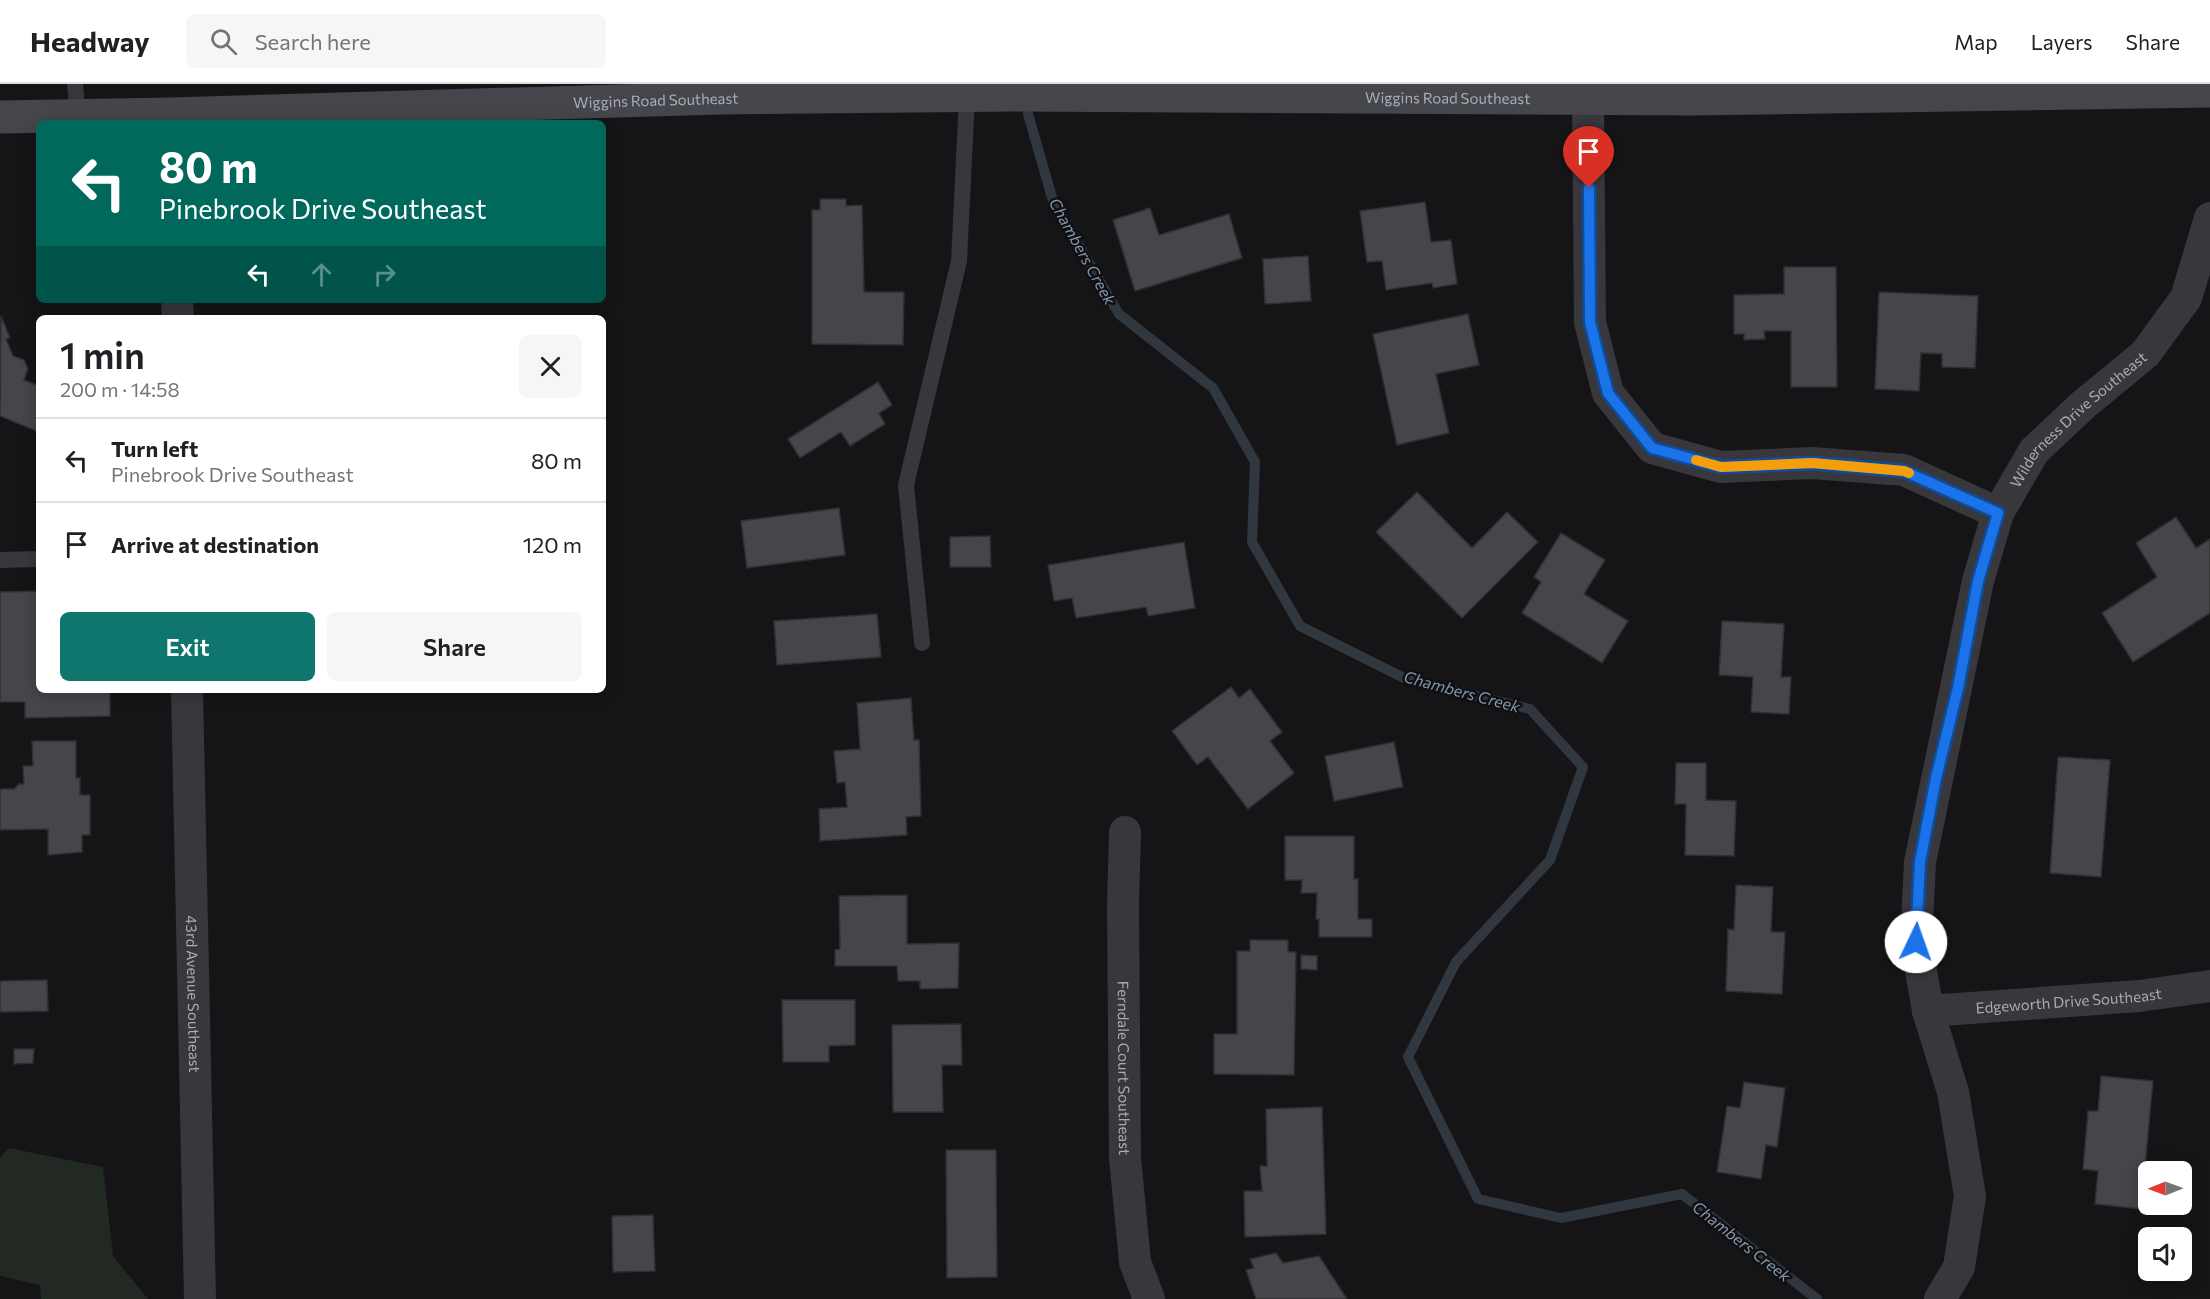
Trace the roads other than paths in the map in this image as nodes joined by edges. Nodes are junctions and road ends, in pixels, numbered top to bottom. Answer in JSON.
{"nodes":[{"id":1,"x":720,"y":91,"type":"edge"},
{"id":2,"x":1360,"y":91,"type":"edge"},
{"id":3,"x":2210,"y":91,"type":"edge"},
{"id":4,"x":1692,"y":92,"type":"edge"},
{"id":5,"x":967,"y":96,"type":"junction"},
{"id":6,"x":1588,"y":99,"type":"junction"},
{"id":7,"x":76,"y":100,"type":"edge"},
{"id":8,"x":0,"y":117,"type":"edge"},
{"id":9,"x":170,"y":119,"type":"edge"},
{"id":10,"x":2210,"y":218,"type":"edge"},
{"id":11,"x":1998,"y":513,"type":"junction"},
{"id":12,"x":36,"y":559,"type":"edge"},
{"id":13,"x":0,"y":560,"type":"edge"},
{"id":14,"x":922,"y":643,"type":"dead end"},
{"id":15,"x":188,"y":693,"type":"edge"},
{"id":16,"x":1125,"y":832,"type":"dead end"},
{"id":17,"x":2210,"y":986,"type":"edge"},
{"id":18,"x":1928,"y":1011,"type":"junction"},
{"id":19,"x":1142,"y":1296,"type":"edge"},
{"id":20,"x":200,"y":1299,"type":"edge"},
{"id":21,"x":1940,"y":1299,"type":"edge"}],
"edges":[{"from":1,"to":5,"type":"street","name":"Wiggins Road Southeast"},
{"from":1,"to":9,"type":"street","name":"Wiggins Road Southeast"},
{"from":2,"to":5,"type":"street","name":"Wiggins Road Southeast"},
{"from":2,"to":6,"type":"street","name":"Wiggins Road Southeast"},
{"from":3,"to":4,"type":"street","name":"Wiggins Road Southeast"},
{"from":4,"to":6,"type":"street","name":"Wiggins Road Southeast"},
{"from":5,"to":14,"type":"lane"},
{"from":6,"to":11,"type":"street"},
{"from":7,"to":8,"type":"street","name":"Wiggins Road Southeast"},
{"from":7,"to":9,"type":"street","name":"Wiggins Road Southeast"},
{"from":10,"to":11,"type":"street","name":"Wilderness Drive Southeast"},
{"from":11,"to":18,"type":"street","name":"Wilderness Drive Southeast"},
{"from":12,"to":13,"type":"lane"},
{"from":15,"to":20,"type":"street","name":"43rd Avenue Southeast"},
{"from":16,"to":19,"type":"street","name":"Ferndale Court Southeast"},
{"from":17,"to":18,"type":"street","name":"Edgeworth Drive Southeast"},
{"from":18,"to":21,"type":"street","name":"Wilderness Drive Southeast"}]}
